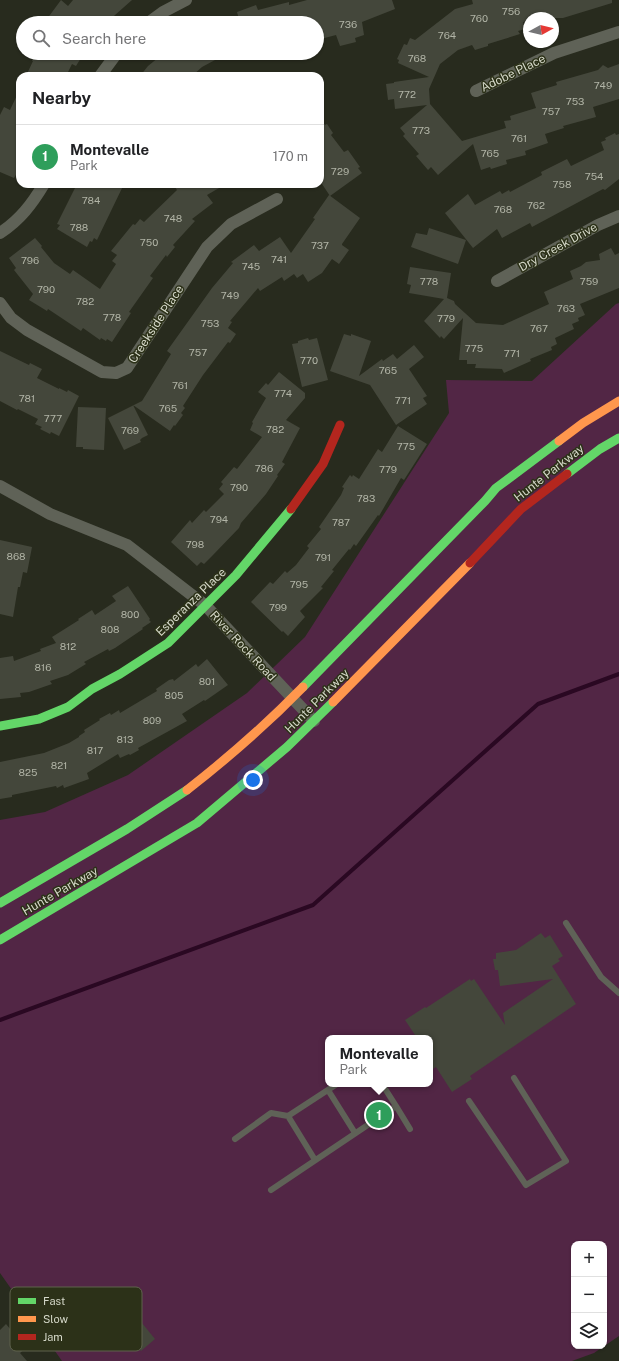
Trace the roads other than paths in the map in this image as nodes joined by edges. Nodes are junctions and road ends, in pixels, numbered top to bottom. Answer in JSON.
{"nodes":[{"id":1,"x":186,"y":0,"type":"edge"},
{"id":2,"x":158,"y":16,"type":"edge"},
{"id":3,"x":619,"y":32,"type":"edge"},
{"id":4,"x":112,"y":60,"type":"edge"},
{"id":5,"x":103,"y":72,"type":"edge"},
{"id":6,"x":476,"y":91,"type":"dead end"},
{"id":7,"x":41,"y":188,"type":"edge"},
{"id":8,"x":278,"y":199,"type":"dead end"},
{"id":9,"x":619,"y":216,"type":"edge"},
{"id":10,"x":0,"y":233,"type":"edge"},
{"id":11,"x":497,"y":281,"type":"dead end"},
{"id":12,"x":0,"y":303,"type":"edge"},
{"id":13,"x":619,"y":402,"type":"edge"},
{"id":14,"x":340,"y":425,"type":"dead end"},
{"id":15,"x":619,"y":438,"type":"edge"},
{"id":16,"x":0,"y":486,"type":"edge"},
{"id":17,"x":206,"y":606,"type":"junction"},
{"id":18,"x":292,"y":698,"type":"junction"},
{"id":19,"x":314,"y":721,"type":"junction"},
{"id":20,"x":0,"y":726,"type":"edge"},
{"id":21,"x":0,"y":903,"type":"edge"},
{"id":22,"x":566,"y":923,"type":"dead end"},
{"id":23,"x":0,"y":940,"type":"edge"},
{"id":24,"x":618,"y":993,"type":"edge"},
{"id":25,"x":514,"y":1078,"type":"dead end"},
{"id":26,"x":332,"y":1087,"type":"edge"},
{"id":27,"x":384,"y":1087,"type":"edge"},
{"id":28,"x":328,"y":1090,"type":"junction"},
{"id":29,"x":469,"y":1100,"type":"dead end"},
{"id":30,"x":396,"y":1106,"type":"junction"},
{"id":31,"x":288,"y":1116,"type":"junction"},
{"id":32,"x":410,"y":1129,"type":"dead end"},
{"id":33,"x":355,"y":1133,"type":"junction"},
{"id":34,"x":235,"y":1139,"type":"dead end"},
{"id":35,"x":315,"y":1160,"type":"junction"},
{"id":36,"x":270,"y":1190,"type":"dead end"}],
"edges":[{"from":1,"to":2,"type":"street"},
{"from":3,"to":6,"type":"street","name":"Adobe Place"},
{"from":4,"to":5,"type":"street"},
{"from":7,"to":10,"type":"street"},
{"from":8,"to":12,"type":"street","name":"Creekside Place"},
{"from":9,"to":11,"type":"street","name":"Dry Creek Drive"},
{"from":13,"to":18,"type":"main road","name":"Hunte Parkway"},
{"from":14,"to":17,"type":"main road","name":"Esperanza Place"},
{"from":15,"to":19,"type":"main road","name":"Hunte Parkway"},
{"from":16,"to":17,"type":"street","name":"River Rock Road"},
{"from":17,"to":18,"type":"street","name":"River Rock Road"},
{"from":17,"to":20,"type":"main road","name":"Esperanza Place"},
{"from":18,"to":19,"type":"street","name":"River Rock Road"},
{"from":18,"to":21,"type":"main road","name":"Hunte Parkway"},
{"from":19,"to":23,"type":"main road","name":"Hunte Parkway"},
{"from":22,"to":24,"type":"lane"},
{"from":25,"to":29,"type":"lane"},
{"from":26,"to":28,"type":"lane"},
{"from":27,"to":30,"type":"lane"},
{"from":28,"to":31,"type":"lane"},
{"from":28,"to":33,"type":"lane"},
{"from":30,"to":32,"type":"lane"},
{"from":30,"to":33,"type":"lane"},
{"from":31,"to":34,"type":"lane"},
{"from":31,"to":35,"type":"lane"},
{"from":33,"to":35,"type":"lane"},
{"from":35,"to":36,"type":"lane"}]}
